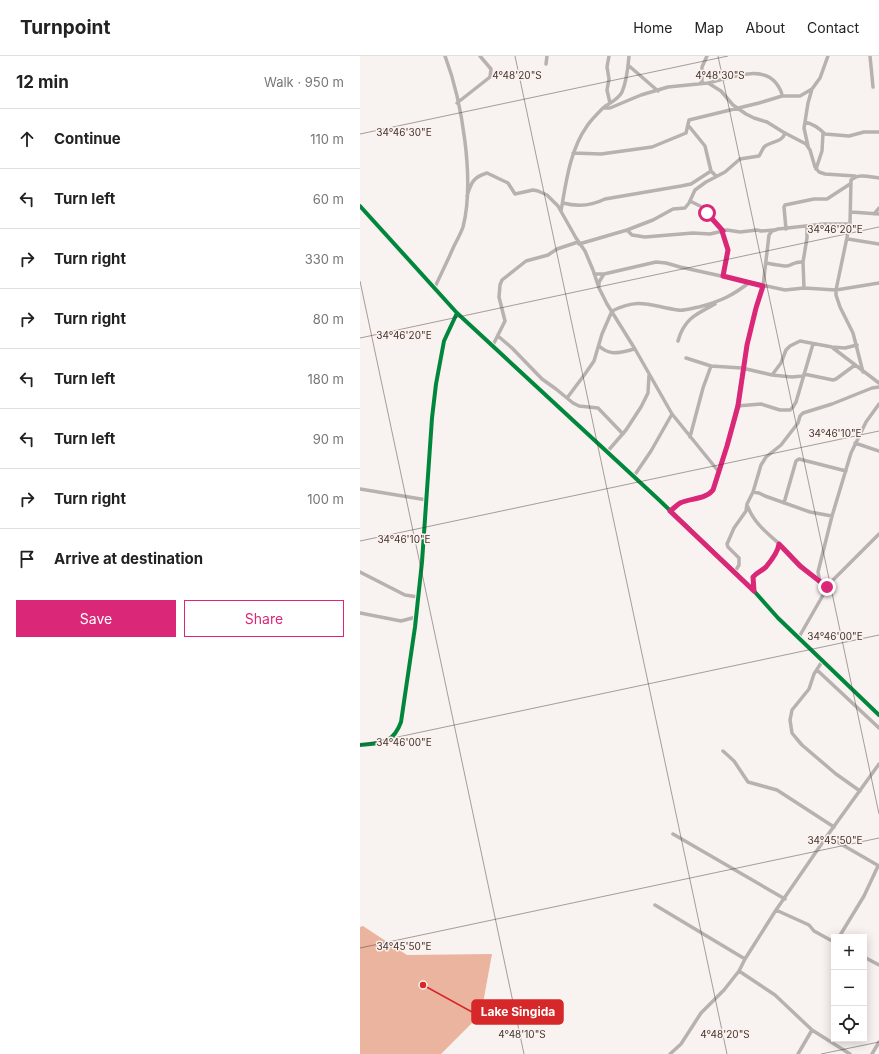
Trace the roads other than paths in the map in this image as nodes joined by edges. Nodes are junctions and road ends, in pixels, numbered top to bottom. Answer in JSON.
{"nodes":[{"id":1,"x":445,"y":56,"type":"edge"},
{"id":2,"x":480,"y":56,"type":"edge"},
{"id":3,"x":547,"y":56,"type":"edge"},
{"id":4,"x":609,"y":56,"type":"edge"},
{"id":5,"x":629,"y":56,"type":"edge"},
{"id":6,"x":707,"y":56,"type":"edge"},
{"id":7,"x":828,"y":56,"type":"edge"},
{"id":8,"x":870,"y":56,"type":"edge"},
{"id":9,"x":546,"y":64,"type":"dead end"},
{"id":10,"x":628,"y":65,"type":"junction"},
{"id":11,"x":708,"y":83,"type":"junction"},
{"id":12,"x":699,"y":84,"type":"junction"},
{"id":13,"x":873,"y":87,"type":"dead end"},
{"id":14,"x":812,"y":90,"type":"junction"},
{"id":15,"x":658,"y":91,"type":"junction"},
{"id":16,"x":782,"y":96,"type":"junction"},
{"id":17,"x":457,"y":102,"type":"junction"},
{"id":18,"x":610,"y":103,"type":"junction"},
{"id":19,"x":603,"y":108,"type":"junction"},
{"id":20,"x":738,"y":108,"type":"junction"},
{"id":21,"x":805,"y":122,"type":"junction"},
{"id":22,"x":688,"y":125,"type":"junction"},
{"id":23,"x":879,"y":132,"type":"edge"},
{"id":24,"x":785,"y":133,"type":"junction"},
{"id":25,"x":823,"y":133,"type":"junction"},
{"id":26,"x":808,"y":147,"type":"junction"},
{"id":27,"x":573,"y":153,"type":"junction"},
{"id":28,"x":816,"y":169,"type":"junction"},
{"id":29,"x":711,"y":171,"type":"junction"},
{"id":30,"x":716,"y":176,"type":"junction"},
{"id":31,"x":855,"y":176,"type":"junction"},
{"id":32,"x":879,"y":178,"type":"edge"},
{"id":33,"x":850,"y":184,"type":"junction"},
{"id":34,"x":467,"y":196,"type":"junction"},
{"id":35,"x":690,"y":201,"type":"junction"},
{"id":36,"x":563,"y":203,"type":"junction"},
{"id":37,"x":360,"y":206,"type":"edge"},
{"id":38,"x":879,"y":208,"type":"edge"},
{"id":39,"x":561,"y":212,"type":"junction"},
{"id":40,"x":851,"y":212,"type":"junction"},
{"id":41,"x":874,"y":214,"type":"junction"},
{"id":42,"x":879,"y":214,"type":"edge"},
{"id":43,"x":850,"y":223,"type":"junction"},
{"id":44,"x":807,"y":226,"type":"junction"},
{"id":45,"x":786,"y":229,"type":"junction"},
{"id":46,"x":627,"y":230,"type":"junction"},
{"id":47,"x":774,"y":230,"type":"junction"},
{"id":48,"x":723,"y":231,"type":"junction"},
{"id":49,"x":848,"y":240,"type":"junction"},
{"id":50,"x":578,"y":243,"type":"junction"},
{"id":51,"x":879,"y":244,"type":"edge"},
{"id":52,"x":803,"y":262,"type":"junction"},
{"id":53,"x":766,"y":263,"type":"junction"},
{"id":54,"x":594,"y":274,"type":"junction"},
{"id":55,"x":604,"y":274,"type":"junction"},
{"id":56,"x":723,"y":276,"type":"junction"},
{"id":57,"x":750,"y":282,"type":"junction"},
{"id":58,"x":879,"y":283,"type":"edge"},
{"id":59,"x":598,"y":286,"type":"junction"},
{"id":60,"x":763,"y":286,"type":"junction"},
{"id":61,"x":435,"y":288,"type":"junction"},
{"id":62,"x":804,"y":288,"type":"junction"},
{"id":63,"x":836,"y":290,"type":"junction"},
{"id":64,"x":721,"y":301,"type":"junction"},
{"id":65,"x":612,"y":311,"type":"junction"},
{"id":66,"x":457,"y":313,"type":"junction"},
{"id":67,"x":498,"y":336,"type":"junction"},
{"id":68,"x":678,"y":341,"type":"dead end"},
{"id":69,"x":813,"y":344,"type":"junction"},
{"id":70,"x":857,"y":345,"type":"junction"},
{"id":71,"x":599,"y":346,"type":"junction"},
{"id":72,"x":492,"y":347,"type":"junction"},
{"id":73,"x":832,"y":347,"type":"junction"},
{"id":74,"x":636,"y":349,"type":"junction"},
{"id":75,"x":686,"y":358,"type":"dead end"},
{"id":76,"x":855,"y":365,"type":"junction"},
{"id":77,"x":711,"y":366,"type":"junction"},
{"id":78,"x":742,"y":368,"type":"junction"},
{"id":79,"x":864,"y":372,"type":"junction"},
{"id":80,"x":649,"y":375,"type":"junction"},
{"id":81,"x":772,"y":375,"type":"junction"},
{"id":82,"x":803,"y":375,"type":"junction"},
{"id":83,"x":879,"y":383,"type":"edge"},
{"id":84,"x":879,"y":387,"type":"edge"},
{"id":85,"x":567,"y":398,"type":"junction"},
{"id":86,"x":879,"y":404,"type":"edge"},
{"id":87,"x":738,"y":406,"type":"junction"},
{"id":88,"x":672,"y":414,"type":"junction"},
{"id":89,"x":623,"y":434,"type":"junction"},
{"id":90,"x":690,"y":437,"type":"junction"},
{"id":91,"x":855,"y":443,"type":"junction"},
{"id":92,"x":879,"y":451,"type":"edge"},
{"id":93,"x":607,"y":452,"type":"junction"},
{"id":94,"x":846,"y":471,"type":"junction"},
{"id":95,"x":719,"y":472,"type":"junction"},
{"id":96,"x":634,"y":476,"type":"junction"},
{"id":97,"x":360,"y":489,"type":"edge"},
{"id":98,"x":753,"y":492,"type":"junction"},
{"id":99,"x":427,"y":500,"type":"junction"},
{"id":100,"x":784,"y":503,"type":"junction"},
{"id":101,"x":748,"y":504,"type":"junction"},
{"id":102,"x":670,"y":511,"type":"junction"},
{"id":103,"x":832,"y":516,"type":"junction"},
{"id":104,"x":879,"y":534,"type":"edge"},
{"id":105,"x":779,"y":544,"type":"junction"},
{"id":106,"x":360,"y":572,"type":"edge"},
{"id":107,"x":734,"y":573,"type":"junction"},
{"id":108,"x":820,"y":582,"type":"junction"},
{"id":109,"x":827,"y":587,"type":"junction"},
{"id":110,"x":754,"y":591,"type":"junction"},
{"id":111,"x":418,"y":597,"type":"junction"},
{"id":112,"x":360,"y":613,"type":"edge"},
{"id":113,"x":416,"y":617,"type":"junction"},
{"id":114,"x":799,"y":637,"type":"junction"},
{"id":115,"x":823,"y":660,"type":"junction"},
{"id":116,"x":817,"y":670,"type":"junction"},
{"id":117,"x":879,"y":715,"type":"edge"},
{"id":118,"x":879,"y":728,"type":"edge"},
{"id":119,"x":360,"y":745,"type":"edge"},
{"id":120,"x":723,"y":751,"type":"dead end"},
{"id":121,"x":879,"y":764,"type":"edge"},
{"id":122,"x":860,"y":791,"type":"junction"},
{"id":123,"x":834,"y":827,"type":"junction"},
{"id":124,"x":673,"y":834,"type":"dead end"},
{"id":125,"x":827,"y":836,"type":"junction"},
{"id":126,"x":879,"y":866,"type":"edge"},
{"id":127,"x":785,"y":899,"type":"junction"},
{"id":128,"x":655,"y":905,"type":"dead end"},
{"id":129,"x":776,"y":910,"type":"junction"},
{"id":130,"x":841,"y":934,"type":"edge"},
{"id":131,"x":831,"y":940,"type":"edge"},
{"id":132,"x":745,"y":959,"type":"junction"},
{"id":133,"x":867,"y":959,"type":"edge"},
{"id":134,"x":879,"y":965,"type":"edge"},
{"id":135,"x":739,"y":971,"type":"junction"},
{"id":136,"x":812,"y":1030,"type":"junction"},
{"id":137,"x":879,"y":1042,"type":"edge"},
{"id":138,"x":670,"y":1054,"type":"edge"},
{"id":139,"x":798,"y":1054,"type":"edge"},
{"id":140,"x":850,"y":1054,"type":"edge"},
{"id":141,"x":872,"y":1054,"type":"edge"}],
"edges":[{"from":1,"to":17,"type":"street"},
{"from":2,"to":17,"type":"street"},
{"from":3,"to":9,"type":"street"},
{"from":4,"to":18,"type":"street"},
{"from":5,"to":10,"type":"street"},
{"from":6,"to":12,"type":"street"},
{"from":7,"to":14,"type":"street"},
{"from":8,"to":13,"type":"street"},
{"from":10,"to":15,"type":"street"},
{"from":10,"to":18,"type":"street"},
{"from":11,"to":12,"type":"street"},
{"from":11,"to":16,"type":"street"},
{"from":11,"to":20,"type":"street"},
{"from":12,"to":15,"type":"street"},
{"from":14,"to":16,"type":"street"},
{"from":14,"to":21,"type":"street"},
{"from":15,"to":19,"type":"street"},
{"from":16,"to":20,"type":"street"},
{"from":17,"to":34,"type":"street"},
{"from":18,"to":19,"type":"street"},
{"from":19,"to":27,"type":"street"},
{"from":20,"to":22,"type":"street"},
{"from":20,"to":24,"type":"street"},
{"from":21,"to":25,"type":"street"},
{"from":21,"to":26,"type":"street"},
{"from":22,"to":27,"type":"street"},
{"from":22,"to":29,"type":"street"},
{"from":23,"to":25,"type":"street"},
{"from":24,"to":26,"type":"street"},
{"from":24,"to":30,"type":"street"},
{"from":25,"to":28,"type":"street"},
{"from":26,"to":28,"type":"street"},
{"from":27,"to":36,"type":"street"},
{"from":28,"to":31,"type":"street"},
{"from":29,"to":30,"type":"street"},
{"from":29,"to":36,"type":"street"},
{"from":30,"to":35,"type":"street"},
{"from":31,"to":32,"type":"street"},
{"from":31,"to":33,"type":"street"},
{"from":33,"to":40,"type":"street"},
{"from":33,"to":45,"type":"street"},
{"from":34,"to":39,"type":"street"},
{"from":34,"to":61,"type":"street"},
{"from":35,"to":46,"type":"street"},
{"from":35,"to":48,"type":"street"},
{"from":36,"to":39,"type":"street"},
{"from":37,"to":61,"type":"street"},
{"from":38,"to":41,"type":"street"},
{"from":39,"to":50,"type":"street"},
{"from":40,"to":41,"type":"street"},
{"from":40,"to":43,"type":"street"},
{"from":41,"to":42,"type":"street"},
{"from":43,"to":44,"type":"street"},
{"from":43,"to":49,"type":"street"},
{"from":44,"to":45,"type":"street"},
{"from":44,"to":52,"type":"street"},
{"from":45,"to":47,"type":"street"},
{"from":46,"to":48,"type":"street"},
{"from":46,"to":50,"type":"street"},
{"from":47,"to":48,"type":"street"},
{"from":47,"to":53,"type":"street"},
{"from":48,"to":56,"type":"street"},
{"from":49,"to":51,"type":"street"},
{"from":49,"to":63,"type":"street"},
{"from":50,"to":54,"type":"street"},
{"from":50,"to":67,"type":"street"},
{"from":52,"to":53,"type":"street"},
{"from":52,"to":62,"type":"street"},
{"from":53,"to":60,"type":"street"},
{"from":54,"to":55,"type":"street"},
{"from":54,"to":59,"type":"street"},
{"from":55,"to":56,"type":"street"},
{"from":55,"to":59,"type":"street"},
{"from":56,"to":57,"type":"street"},
{"from":57,"to":60,"type":"street"},
{"from":57,"to":64,"type":"street"},
{"from":58,"to":63,"type":"street"},
{"from":59,"to":65,"type":"street"},
{"from":60,"to":62,"type":"street"},
{"from":60,"to":78,"type":"street"},
{"from":61,"to":66,"type":"street"},
{"from":62,"to":63,"type":"street"},
{"from":63,"to":70,"type":"street"},
{"from":64,"to":65,"type":"street"},
{"from":64,"to":68,"type":"street"},
{"from":65,"to":71,"type":"street"},
{"from":65,"to":74,"type":"street"},
{"from":66,"to":72,"type":"street"},
{"from":66,"to":99,"type":"street"},
{"from":67,"to":72,"type":"street"},
{"from":67,"to":85,"type":"street"},
{"from":69,"to":73,"type":"street"},
{"from":69,"to":81,"type":"street"},
{"from":69,"to":82,"type":"street"},
{"from":70,"to":73,"type":"street"},
{"from":70,"to":79,"type":"street"},
{"from":71,"to":74,"type":"street"},
{"from":71,"to":85,"type":"street"},
{"from":72,"to":93,"type":"street"},
{"from":73,"to":76,"type":"street"},
{"from":74,"to":80,"type":"street"},
{"from":75,"to":77,"type":"street"},
{"from":76,"to":79,"type":"street"},
{"from":76,"to":82,"type":"street"},
{"from":77,"to":78,"type":"street"},
{"from":77,"to":90,"type":"street"},
{"from":78,"to":81,"type":"street"},
{"from":78,"to":87,"type":"street"},
{"from":79,"to":83,"type":"street"},
{"from":80,"to":88,"type":"street"},
{"from":80,"to":89,"type":"street"},
{"from":81,"to":82,"type":"street"},
{"from":82,"to":87,"type":"street"},
{"from":84,"to":98,"type":"street"},
{"from":85,"to":89,"type":"street"},
{"from":86,"to":91,"type":"street"},
{"from":87,"to":95,"type":"street"},
{"from":88,"to":90,"type":"street"},
{"from":88,"to":96,"type":"street"},
{"from":89,"to":93,"type":"street"},
{"from":90,"to":95,"type":"street"},
{"from":91,"to":92,"type":"street"},
{"from":91,"to":94,"type":"street"},
{"from":93,"to":96,"type":"street"},
{"from":94,"to":100,"type":"street"},
{"from":94,"to":103,"type":"street"},
{"from":95,"to":102,"type":"street"},
{"from":96,"to":102,"type":"street"},
{"from":97,"to":99,"type":"street"},
{"from":98,"to":100,"type":"street"},
{"from":98,"to":101,"type":"street"},
{"from":99,"to":111,"type":"street"},
{"from":100,"to":103,"type":"street"},
{"from":101,"to":105,"type":"street"},
{"from":101,"to":107,"type":"street"},
{"from":102,"to":107,"type":"street"},
{"from":103,"to":108,"type":"street"},
{"from":104,"to":109,"type":"street"},
{"from":105,"to":108,"type":"street"},
{"from":105,"to":110,"type":"street"},
{"from":106,"to":111,"type":"street"},
{"from":107,"to":110,"type":"street"},
{"from":108,"to":109,"type":"street"},
{"from":109,"to":114,"type":"street"},
{"from":110,"to":114,"type":"street"},
{"from":111,"to":113,"type":"street"},
{"from":112,"to":113,"type":"street"},
{"from":113,"to":119,"type":"street"},
{"from":114,"to":115,"type":"street"},
{"from":115,"to":116,"type":"street"},
{"from":115,"to":117,"type":"street"},
{"from":116,"to":118,"type":"street"},
{"from":116,"to":122,"type":"street"},
{"from":120,"to":123,"type":"street"},
{"from":121,"to":122,"type":"street"},
{"from":122,"to":123,"type":"street"},
{"from":123,"to":125,"type":"street"},
{"from":124,"to":127,"type":"street"},
{"from":125,"to":126,"type":"street"},
{"from":125,"to":127,"type":"street"},
{"from":126,"to":130,"type":"street"},
{"from":127,"to":129,"type":"street"},
{"from":128,"to":132,"type":"street"},
{"from":129,"to":131,"type":"street"},
{"from":129,"to":132,"type":"street"},
{"from":132,"to":135,"type":"street"},
{"from":133,"to":134,"type":"street"},
{"from":135,"to":136,"type":"street"},
{"from":135,"to":138,"type":"street"},
{"from":136,"to":139,"type":"street"},
{"from":136,"to":140,"type":"street"},
{"from":137,"to":141,"type":"street"}]}
